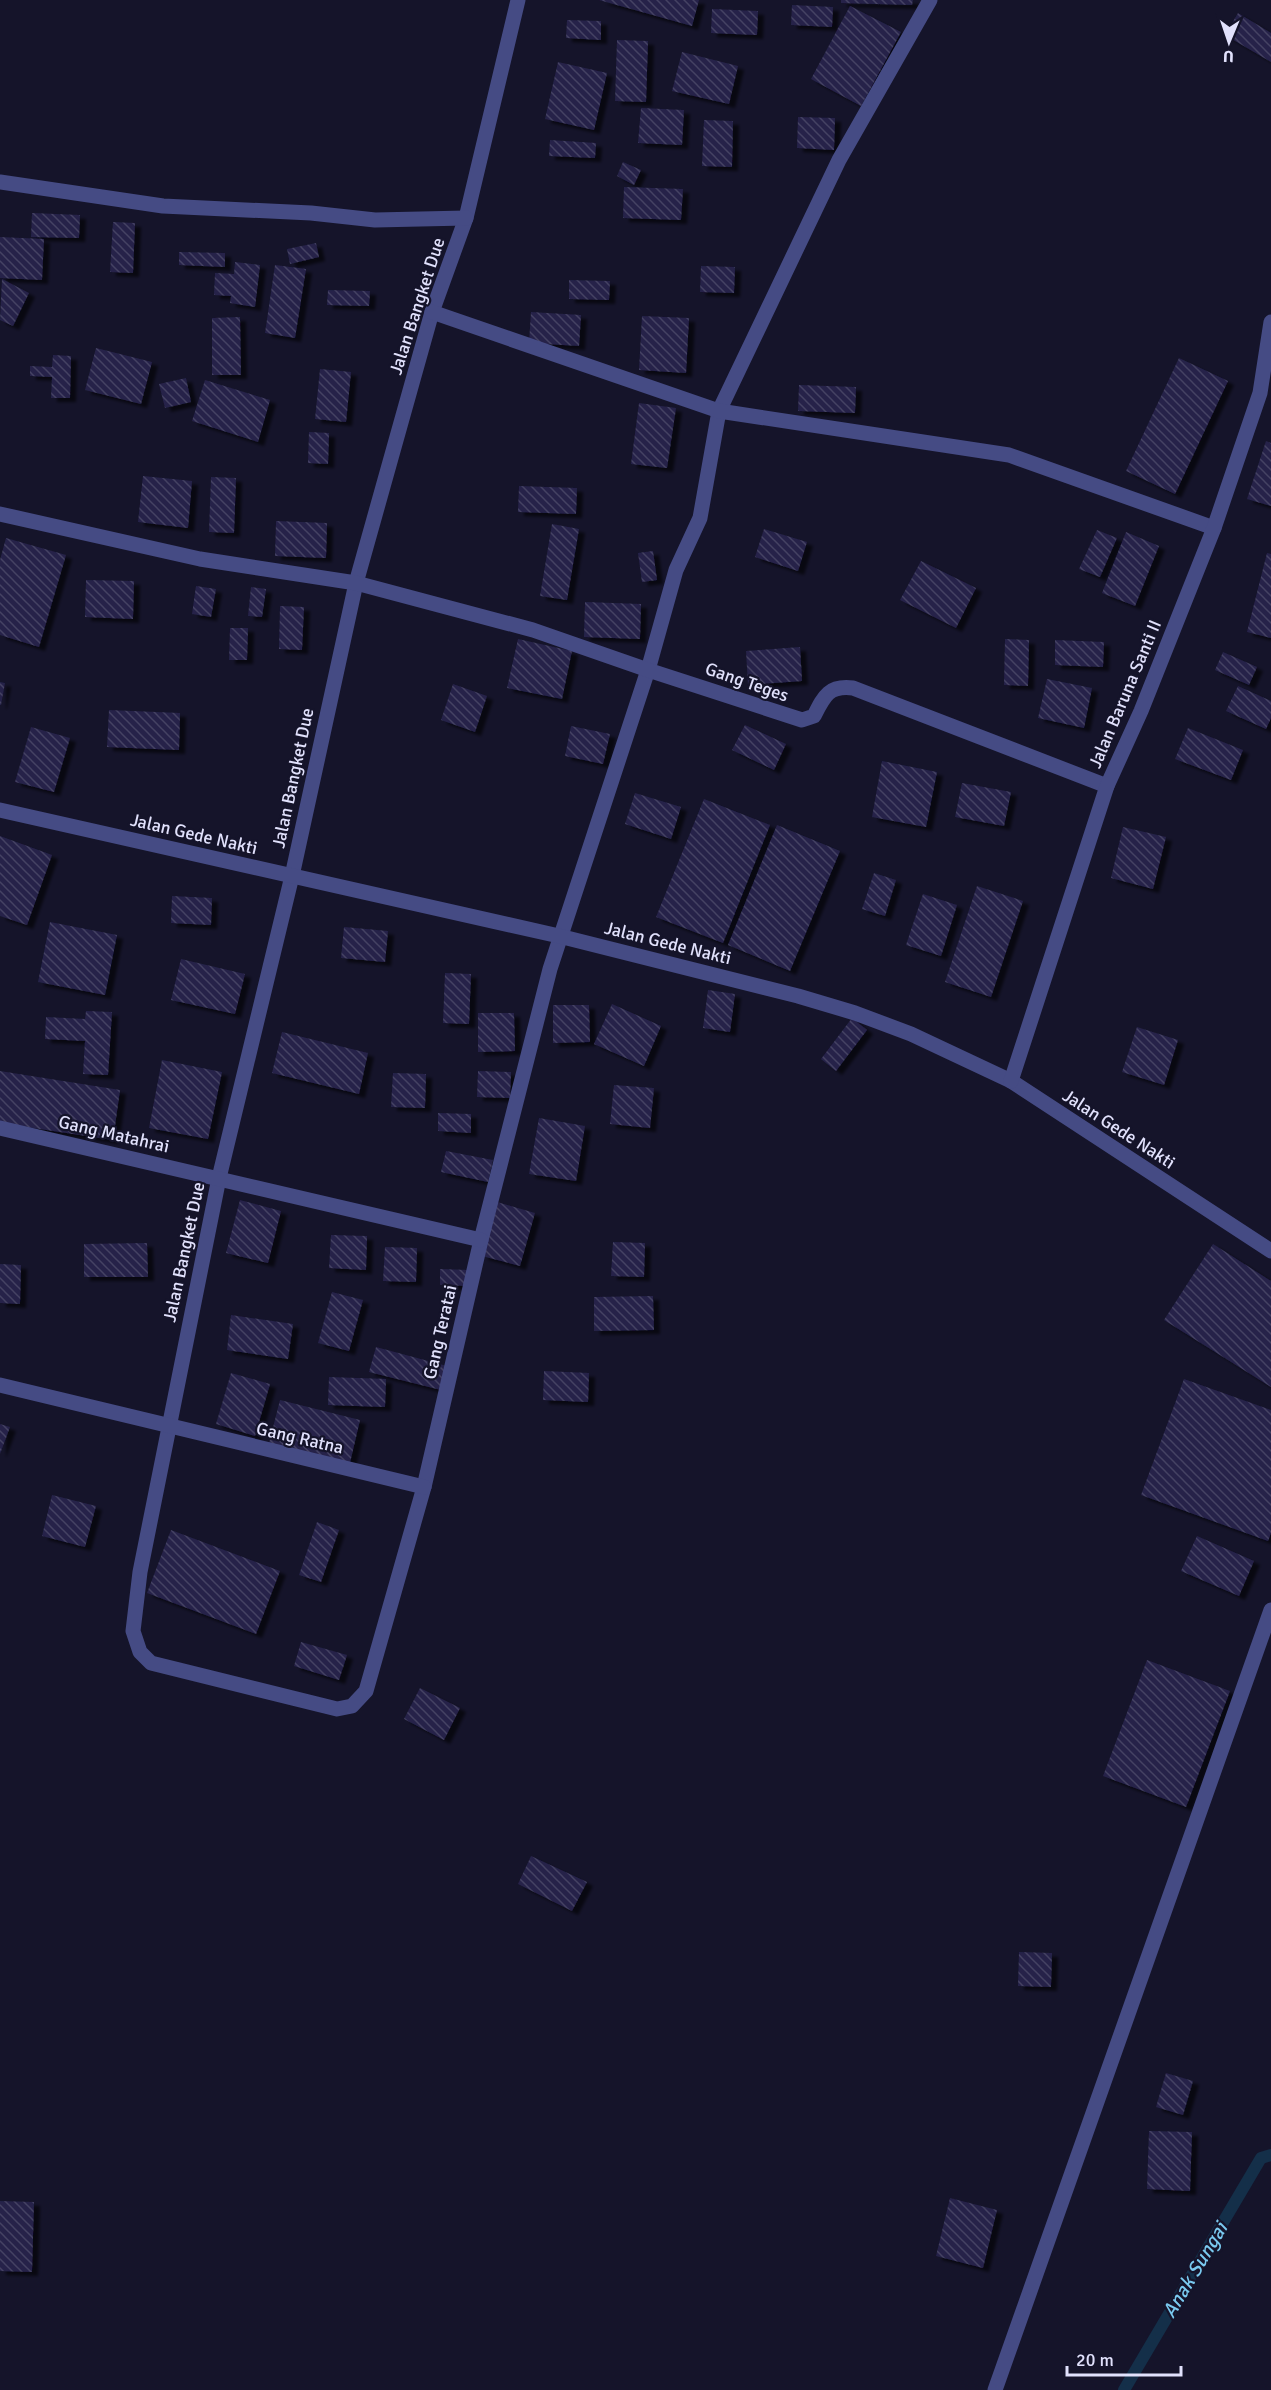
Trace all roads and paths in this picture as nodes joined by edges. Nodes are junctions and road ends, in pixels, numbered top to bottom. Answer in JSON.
{"nodes":[{"id":1,"x":518,"y":0,"type":"edge"},
{"id":2,"x":930,"y":0,"type":"edge"},
{"id":3,"x":0,"y":182,"type":"edge"},
{"id":4,"x":466,"y":218,"type":"junction"},
{"id":5,"x":432,"y":312,"type":"junction"},
{"id":6,"x":1271,"y":322,"type":"edge"},
{"id":7,"x":719,"y":411,"type":"junction"},
{"id":8,"x":0,"y":514,"type":"edge"},
{"id":9,"x":1214,"y":528,"type":"junction"},
{"id":10,"x":356,"y":583,"type":"junction"},
{"id":11,"x":648,"y":670,"type":"junction"},
{"id":12,"x":1107,"y":786,"type":"junction"},
{"id":13,"x":0,"y":810,"type":"edge"},
{"id":14,"x":292,"y":876,"type":"junction"},
{"id":15,"x":560,"y":936,"type":"junction"},
{"id":16,"x":1011,"y":1081,"type":"junction"},
{"id":17,"x":0,"y":1128,"type":"edge"},
{"id":18,"x":219,"y":1179,"type":"junction"},
{"id":19,"x":481,"y":1240,"type":"junction"},
{"id":20,"x":1271,"y":1251,"type":"edge"},
{"id":21,"x":0,"y":1386,"type":"edge"},
{"id":22,"x":168,"y":1426,"type":"junction"},
{"id":23,"x":424,"y":1487,"type":"junction"},
{"id":24,"x":1271,"y":1610,"type":"edge"},
{"id":25,"x":327,"y":1707,"type":"joint"},
{"id":26,"x":995,"y":2390,"type":"edge"}],
"edges":[{"from":1,"to":4,"type":"street","name":"Jalan Bangket Due"},
{"from":2,"to":7,"type":"street","name":"Gang Teratai"},
{"from":3,"to":4,"type":"street"},
{"from":4,"to":5,"type":"street","name":"Jalan Bangket Due"},
{"from":5,"to":7,"type":"street"},
{"from":5,"to":10,"type":"street","name":"Jalan Bangket Due"},
{"from":6,"to":9,"type":"street","name":"Jalan Baruna Santi II"},
{"from":7,"to":9,"type":"street"},
{"from":7,"to":11,"type":"street","name":"Gang Teratai"},
{"from":8,"to":10,"type":"street","name":"Gang Teges"},
{"from":9,"to":12,"type":"street","name":"Jalan Baruna Santi II"},
{"from":10,"to":11,"type":"street","name":"Gang Teges"},
{"from":10,"to":14,"type":"street","name":"Jalan Bangket Due"},
{"from":11,"to":12,"type":"street","name":"Gang Teges"},
{"from":11,"to":15,"type":"street","name":"Gang Teratai"},
{"from":12,"to":16,"type":"street","name":"Jalan Baruna Santi II"},
{"from":13,"to":14,"type":"street","name":"Jalan Gede Nakti"},
{"from":14,"to":15,"type":"street","name":"Jalan Gede Nakti"},
{"from":14,"to":18,"type":"street","name":"Jalan Bangket Due"},
{"from":15,"to":16,"type":"street","name":"Jalan Gede Nakti"},
{"from":15,"to":19,"type":"street","name":"Gang Teratai"},
{"from":16,"to":20,"type":"street","name":"Jalan Gede Nakti"},
{"from":17,"to":18,"type":"street","name":"Gang Matahrai"},
{"from":18,"to":19,"type":"street","name":"Gang Matahrai"},
{"from":18,"to":22,"type":"street","name":"Jalan Bangket Due"},
{"from":19,"to":23,"type":"street","name":"Gang Teratai"},
{"from":21,"to":22,"type":"street","name":"Gang Ratna"},
{"from":22,"to":23,"type":"street","name":"Gang Ratna"},
{"from":22,"to":25,"type":"street","name":"Jalan Bangket Due"},
{"from":23,"to":25,"type":"street","name":"Gang Teratai"},
{"from":24,"to":26,"type":"street"}]}
